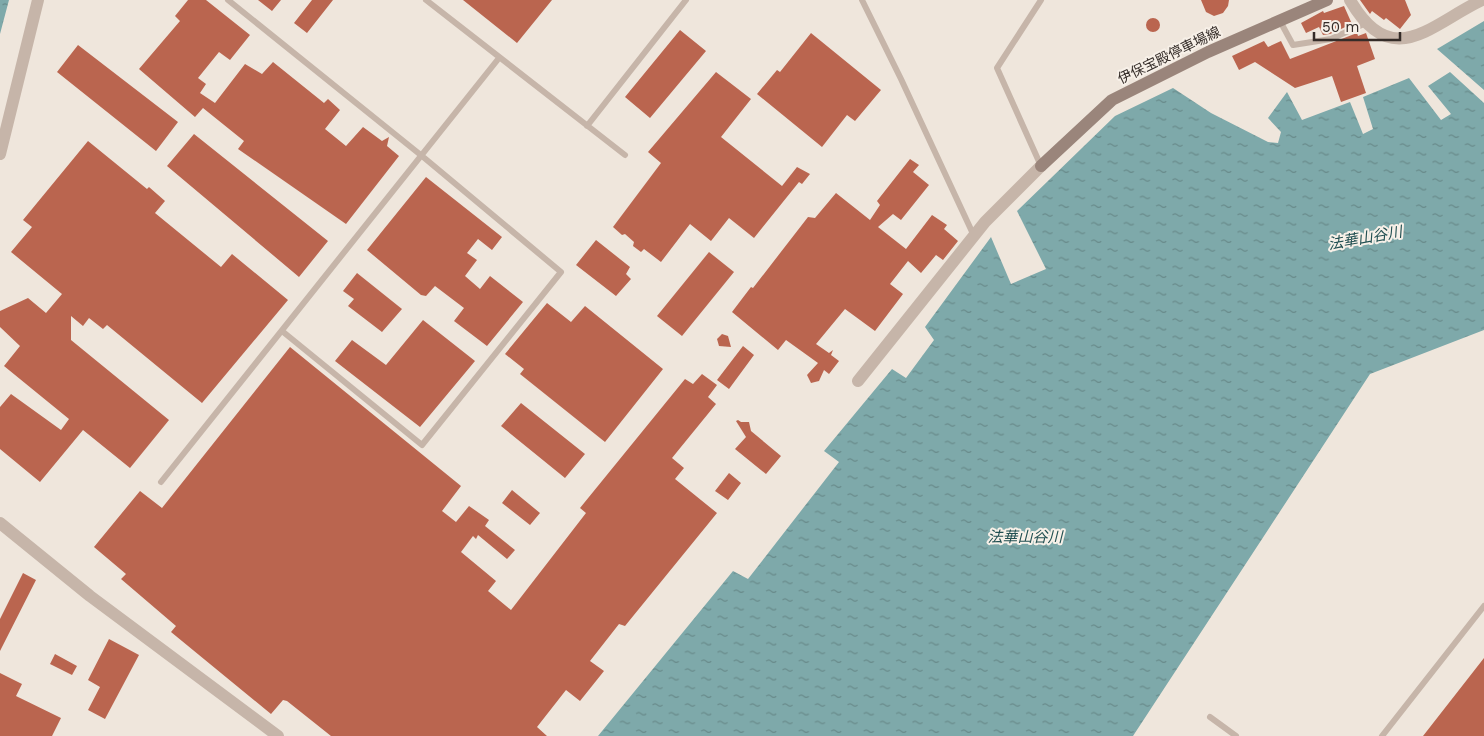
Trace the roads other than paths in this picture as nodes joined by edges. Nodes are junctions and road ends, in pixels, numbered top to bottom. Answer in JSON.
{"nodes":[{"id":1,"x":38,"y":0,"type":"edge"},
{"id":2,"x":228,"y":0,"type":"edge"},
{"id":3,"x":426,"y":0,"type":"edge"},
{"id":4,"x":686,"y":0,"type":"edge"},
{"id":5,"x":862,"y":0,"type":"edge"},
{"id":6,"x":1041,"y":0,"type":"edge"},
{"id":7,"x":1328,"y":0,"type":"edge"},
{"id":8,"x":1350,"y":0,"type":"edge"},
{"id":9,"x":1474,"y":1,"type":"edge"},
{"id":10,"x":1280,"y":21,"type":"junction"},
{"id":11,"x":1366,"y":23,"type":"junction"},
{"id":12,"x":499,"y":58,"type":"junction"},
{"id":13,"x":587,"y":126,"type":"junction"},
{"id":14,"x":0,"y":154,"type":"edge"},
{"id":15,"x":625,"y":155,"type":"dead end"},
{"id":16,"x":422,"y":156,"type":"junction"},
{"id":17,"x":1042,"y":166,"type":"junction"},
{"id":18,"x":974,"y":237,"type":"junction"},
{"id":19,"x":282,"y":331,"type":"junction"},
{"id":20,"x":858,"y":381,"type":"dead end"},
{"id":21,"x":161,"y":482,"type":"dead end"},
{"id":22,"x":0,"y":523,"type":"edge"},
{"id":23,"x":1484,"y":606,"type":"edge"},
{"id":24,"x":1210,"y":717,"type":"dead end"},
{"id":25,"x":278,"y":736,"type":"edge"},
{"id":26,"x":1236,"y":736,"type":"edge"},
{"id":27,"x":1382,"y":736,"type":"edge"}],
"edges":[{"from":1,"to":14,"type":"street"},
{"from":2,"to":16,"type":"lane"},
{"from":3,"to":12,"type":"lane"},
{"from":4,"to":13,"type":"lane"},
{"from":5,"to":18,"type":"lane"},
{"from":6,"to":17,"type":"lane"},
{"from":7,"to":10,"type":"main road","name":"伊保宝殿停車場線"},
{"from":8,"to":11,"type":"street"},
{"from":9,"to":11,"type":"street"},
{"from":10,"to":11,"type":"lane"},
{"from":10,"to":17,"type":"main road","name":"伊保宝殿停車場線"},
{"from":12,"to":13,"type":"lane"},
{"from":12,"to":16,"type":"lane"},
{"from":13,"to":15,"type":"lane"},
{"from":16,"to":19,"type":"lane"},
{"from":16,"to":19,"type":"lane"},
{"from":17,"to":18,"type":"street"},
{"from":18,"to":20,"type":"street"},
{"from":19,"to":21,"type":"lane"},
{"from":22,"to":25,"type":"street"},
{"from":23,"to":27,"type":"lane"},
{"from":24,"to":26,"type":"lane"}]}
